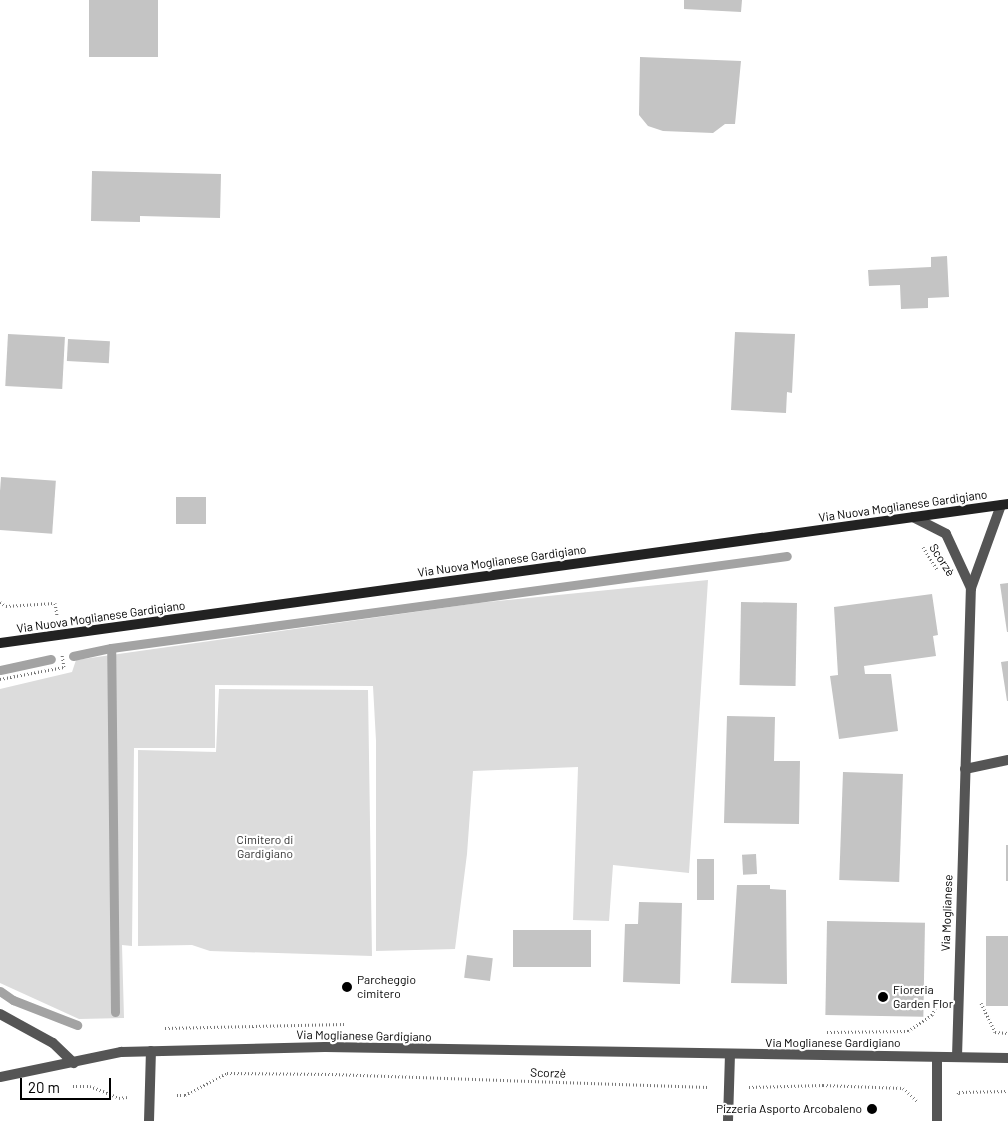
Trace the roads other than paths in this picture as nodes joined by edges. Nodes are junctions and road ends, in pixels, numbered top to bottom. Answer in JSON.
{"nodes":[{"id":1,"x":1005,"y":505,"type":"edge"},
{"id":2,"x":913,"y":517,"type":"junction"},
{"id":3,"x":971,"y":588,"type":"junction"},
{"id":4,"x":0,"y":643,"type":"edge"},
{"id":5,"x":1008,"y":760,"type":"edge"},
{"id":6,"x":965,"y":769,"type":"junction"},
{"id":7,"x":0,"y":1014,"type":"edge"},
{"id":8,"x":151,"y":1051,"type":"junction"},
{"id":9,"x":730,"y":1055,"type":"junction"},
{"id":10,"x":937,"y":1057,"type":"junction"},
{"id":11,"x":957,"y":1057,"type":"junction"},
{"id":12,"x":1008,"y":1058,"type":"edge"},
{"id":13,"x":74,"y":1063,"type":"junction"},
{"id":14,"x":0,"y":1077,"type":"edge"},
{"id":15,"x":149,"y":1121,"type":"edge"},
{"id":16,"x":728,"y":1121,"type":"edge"},
{"id":17,"x":937,"y":1121,"type":"edge"}],
"edges":[{"from":1,"to":2,"type":"main road","name":"Via Nuova Moglianese Gardigiano"},
{"from":1,"to":3,"type":"street","name":"Via Moglianese"},
{"from":2,"to":3,"type":"street","name":"Via Moglianese"},
{"from":2,"to":4,"type":"main road","name":"Via Nuova Moglianese Gardigiano"},
{"from":3,"to":6,"type":"street","name":"Via Moglianese"},
{"from":5,"to":6,"type":"street"},
{"from":6,"to":11,"type":"street","name":"Via Moglianese"},
{"from":7,"to":13,"type":"street"},
{"from":8,"to":9,"type":"street","name":"Via Moglianese Gardigiano"},
{"from":8,"to":13,"type":"street","name":"Via Moglianese Gardigiano"},
{"from":8,"to":15,"type":"street"},
{"from":9,"to":10,"type":"street","name":"Via Moglianese Gardigiano"},
{"from":9,"to":16,"type":"street"},
{"from":10,"to":11,"type":"street","name":"Via Moglianese Gardigiano"},
{"from":10,"to":17,"type":"street"},
{"from":11,"to":12,"type":"street","name":"Via Moglianese Gardigiano"},
{"from":13,"to":14,"type":"street","name":"Via Moglianese Gardigiano"}]}
